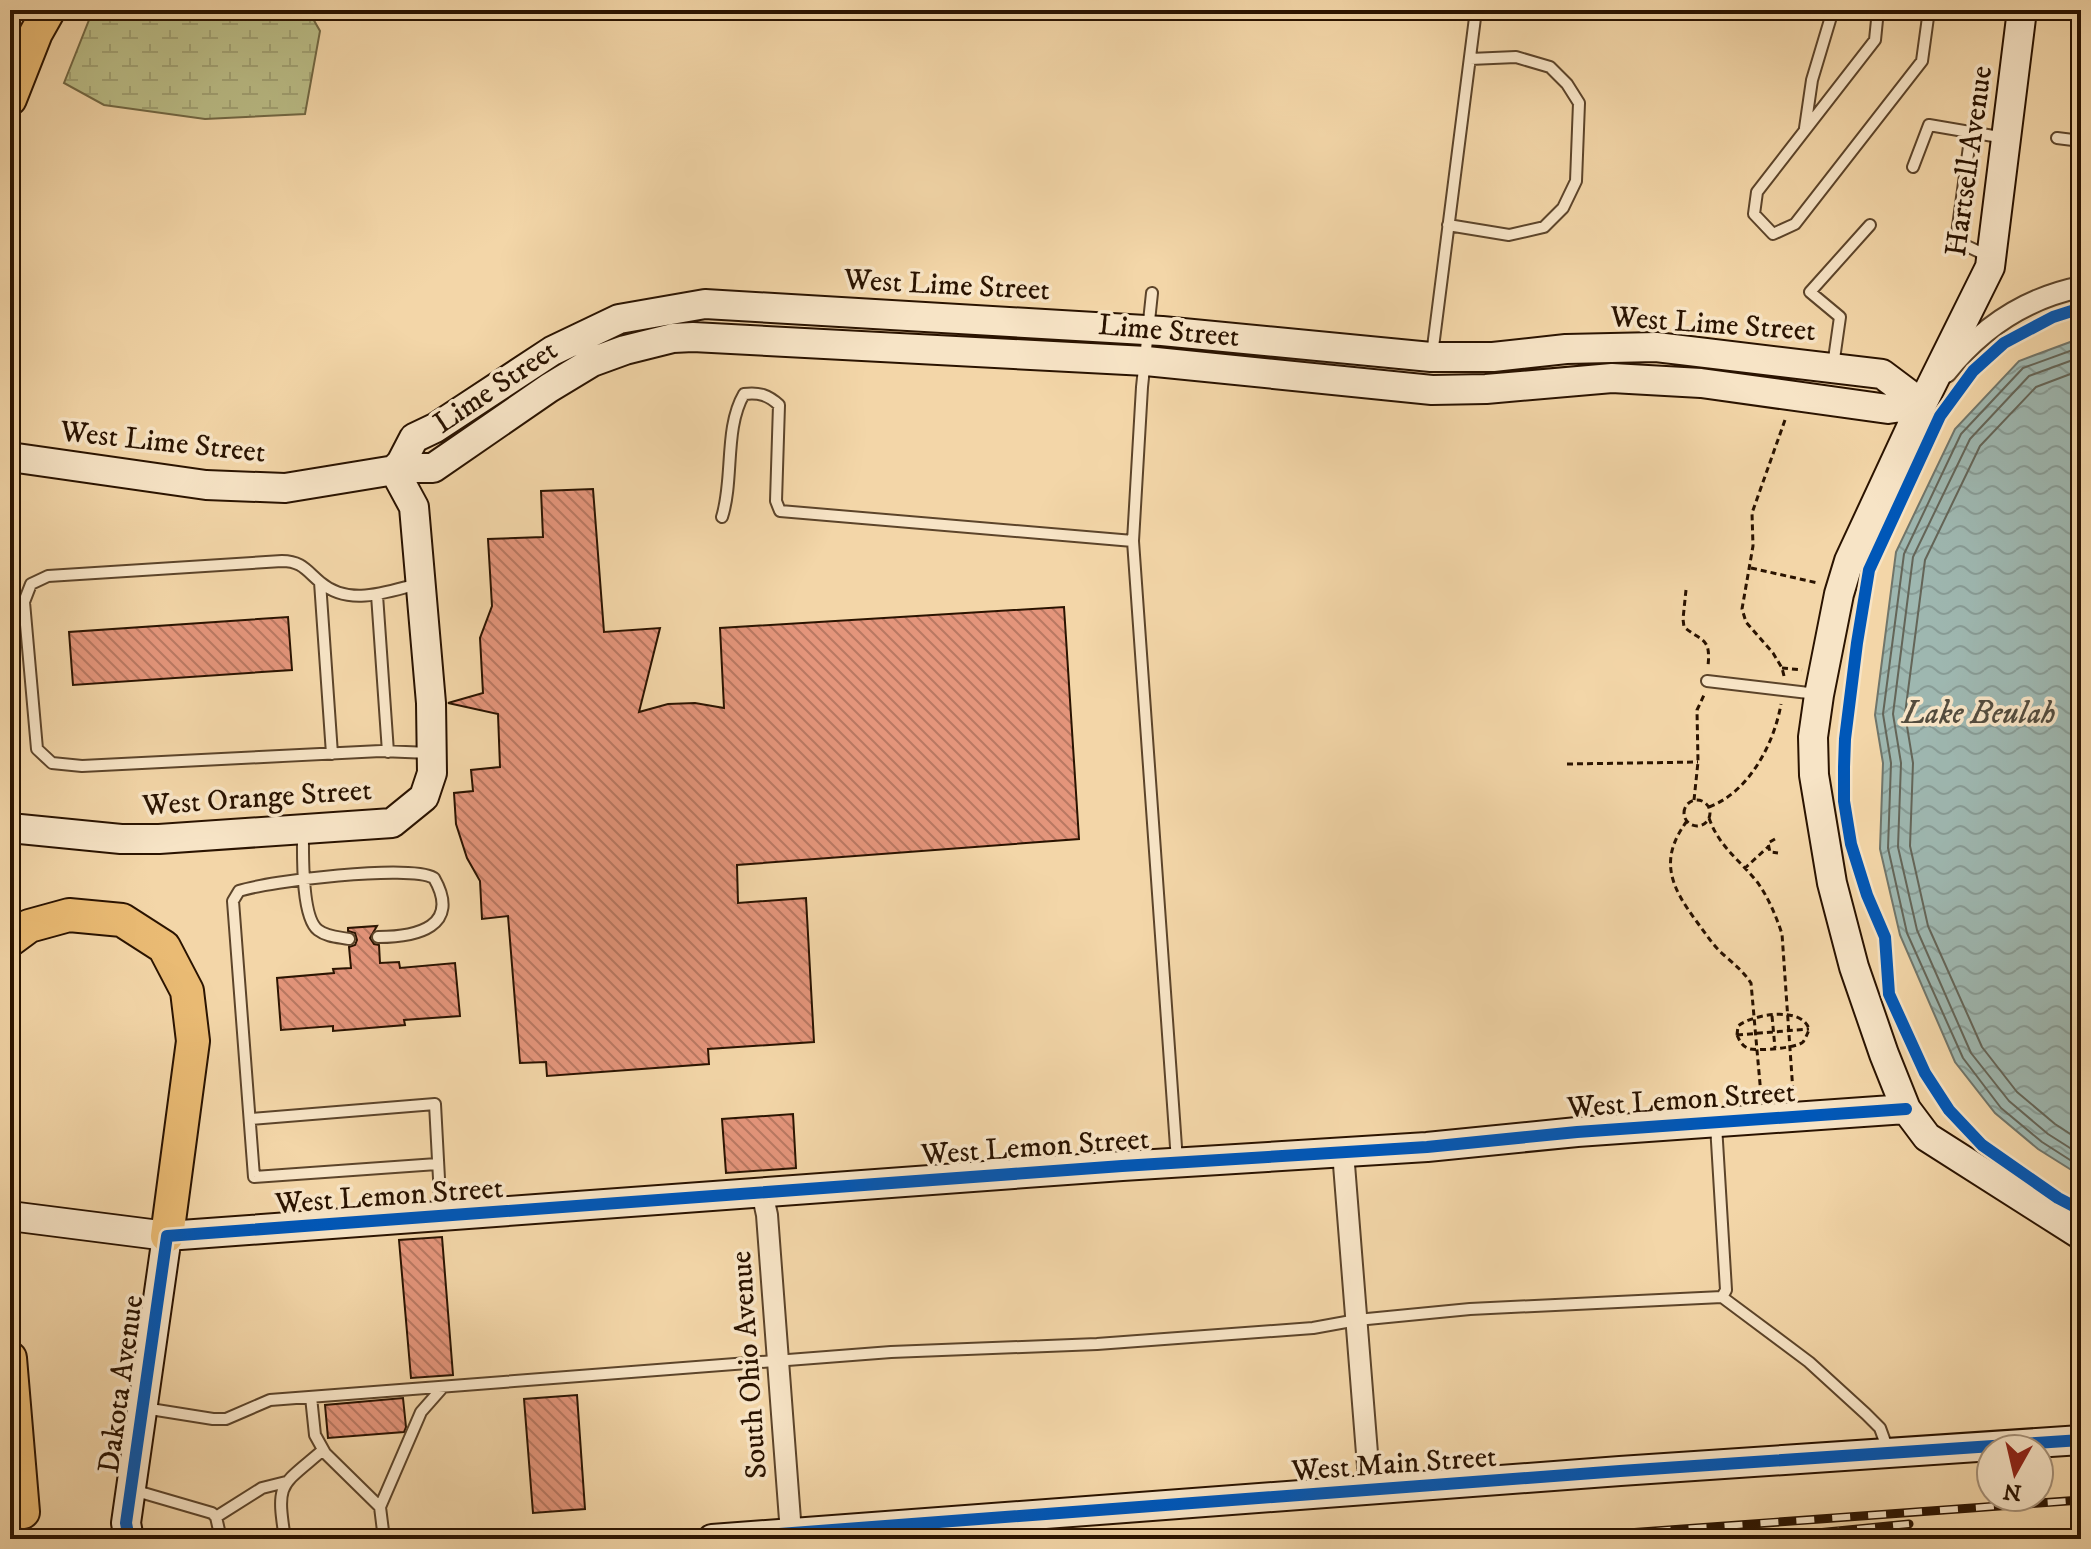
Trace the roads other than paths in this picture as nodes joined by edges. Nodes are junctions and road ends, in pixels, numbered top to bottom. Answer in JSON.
{"nodes":[{"id":1,"x":49,"y":10,"type":"edge"},
{"id":2,"x":1476,"y":10,"type":"edge"},
{"id":3,"x":1833,"y":10,"type":"edge"},
{"id":4,"x":1878,"y":10,"type":"edge"},
{"id":5,"x":1929,"y":10,"type":"edge"},
{"id":6,"x":2022,"y":10,"type":"edge"},
{"id":7,"x":1470,"y":59,"type":"junction"},
{"id":8,"x":10,"y":99,"type":"edge"},
{"id":9,"x":1804,"y":131,"type":"junction"},
{"id":10,"x":1971,"y":132,"type":"junction"},
{"id":11,"x":2007,"y":138,"type":"junction"},
{"id":12,"x":2057,"y":138,"type":"dead end"},
{"id":13,"x":2081,"y":141,"type":"edge"},
{"id":14,"x":1913,"y":167,"type":"dead end"},
{"id":15,"x":1448,"y":225,"type":"junction"},
{"id":16,"x":1870,"y":225,"type":"dead end"},
{"id":17,"x":1991,"y":257,"type":"junction"},
{"id":18,"x":2081,"y":287,"type":"edge"},
{"id":19,"x":1152,"y":293,"type":"dead end"},
{"id":20,"x":1149,"y":330,"type":"junction"},
{"id":21,"x":1431,"y":357,"type":"junction"},
{"id":22,"x":1146,"y":361,"type":"junction"},
{"id":23,"x":1833,"y":367,"type":"junction"},
{"id":24,"x":1922,"y":404,"type":"junction"},
{"id":25,"x":10,"y":457,"type":"edge"},
{"id":26,"x":394,"y":470,"type":"junction"},
{"id":27,"x":722,"y":517,"type":"dead end"},
{"id":28,"x":1133,"y":541,"type":"junction"},
{"id":29,"x":320,"y":582,"type":"junction"},
{"id":30,"x":421,"y":583,"type":"junction"},
{"id":31,"x":377,"y":595,"type":"junction"},
{"id":32,"x":1707,"y":681,"type":"dead end"},
{"id":33,"x":1813,"y":683,"type":"junction"},
{"id":34,"x":388,"y":752,"type":"junction"},
{"id":35,"x":432,"y":753,"type":"junction"},
{"id":36,"x":332,"y":754,"type":"junction"},
{"id":37,"x":10,"y":828,"type":"edge"},
{"id":38,"x":303,"y":829,"type":"junction"},
{"id":39,"x":306,"y":881,"type":"junction"},
{"id":40,"x":378,"y":937,"type":"dead end"},
{"id":41,"x":349,"y":939,"type":"dead end"},
{"id":42,"x":10,"y":940,"type":"edge"},
{"id":43,"x":1906,"y":1109,"type":"junction"},
{"id":44,"x":250,"y":1119,"type":"junction"},
{"id":45,"x":1716,"y":1123,"type":"junction"},
{"id":46,"x":1343,"y":1152,"type":"junction"},
{"id":47,"x":1177,"y":1162,"type":"junction"},
{"id":48,"x":437,"y":1164,"type":"junction"},
{"id":49,"x":762,"y":1192,"type":"junction"},
{"id":50,"x":10,"y":1216,"type":"edge"},
{"id":51,"x":441,"y":1217,"type":"junction"},
{"id":52,"x":2081,"y":1235,"type":"edge"},
{"id":53,"x":167,"y":1236,"type":"junction"},
{"id":54,"x":1722,"y":1297,"type":"junction"},
{"id":55,"x":1357,"y":1320,"type":"junction"},
{"id":56,"x":10,"y":1358,"type":"edge"},
{"id":57,"x":778,"y":1360,"type":"junction"},
{"id":58,"x":443,"y":1387,"type":"junction"},
{"id":59,"x":311,"y":1397,"type":"junction"},
{"id":60,"x":142,"y":1407,"type":"junction"},
{"id":61,"x":2081,"y":1440,"type":"edge"},
{"id":62,"x":323,"y":1450,"type":"junction"},
{"id":63,"x":10,"y":1452,"type":"edge"},
{"id":64,"x":1888,"y":1452,"type":"junction"},
{"id":65,"x":286,"y":1482,"type":"junction"},
{"id":66,"x":131,"y":1490,"type":"junction"},
{"id":67,"x":1370,"y":1491,"type":"junction"},
{"id":68,"x":380,"y":1507,"type":"junction"},
{"id":69,"x":216,"y":1517,"type":"junction"},
{"id":70,"x":26,"y":1525,"type":"edge"},
{"id":71,"x":791,"y":1533,"type":"junction"},
{"id":72,"x":129,"y":1539,"type":"edge"},
{"id":73,"x":221,"y":1539,"type":"edge"},
{"id":74,"x":285,"y":1539,"type":"edge"},
{"id":75,"x":384,"y":1539,"type":"edge"},
{"id":76,"x":712,"y":1539,"type":"edge"}],
"edges":[{"from":1,"to":8,"type":"main road"},
{"from":2,"to":7,"type":"lane"},
{"from":3,"to":9,"type":"lane"},
{"from":4,"to":9,"type":"lane"},
{"from":5,"to":9,"type":"lane"},
{"from":6,"to":11,"type":"street","name":"Hartsell Avenue"},
{"from":7,"to":15,"type":"lane"},
{"from":7,"to":15,"type":"lane"},
{"from":10,"to":11,"type":"lane"},
{"from":10,"to":14,"type":"lane"},
{"from":10,"to":17,"type":"lane"},
{"from":11,"to":17,"type":"street","name":"Hartsell Avenue"},
{"from":12,"to":13,"type":"lane"},
{"from":15,"to":21,"type":"lane"},
{"from":16,"to":23,"type":"lane"},
{"from":17,"to":24,"type":"street","name":"Hartsell Avenue"},
{"from":18,"to":24,"type":"street"},
{"from":19,"to":20,"type":"lane"},
{"from":20,"to":21,"type":"street","name":"West Lime Street"},
{"from":20,"to":22,"type":"lane"},
{"from":20,"to":26,"type":"street","name":"West Lime Street"},
{"from":21,"to":23,"type":"street","name":"West Lime Street"},
{"from":22,"to":24,"type":"street","name":"Lime Street"},
{"from":22,"to":26,"type":"street","name":"Lime Street"},
{"from":22,"to":28,"type":"lane"},
{"from":23,"to":24,"type":"street","name":"West Lime Street"},
{"from":24,"to":33,"type":"street","name":"Hartsell Avenue"},
{"from":25,"to":26,"type":"street","name":"West Lime Street"},
{"from":26,"to":30,"type":"street","name":"West Orange Street"},
{"from":27,"to":28,"type":"lane"},
{"from":28,"to":47,"type":"lane"},
{"from":29,"to":31,"type":"lane"},
{"from":29,"to":36,"type":"lane"},
{"from":29,"to":36,"type":"lane"},
{"from":30,"to":31,"type":"lane"},
{"from":30,"to":35,"type":"street","name":"West Orange Street"},
{"from":31,"to":34,"type":"lane"},
{"from":32,"to":33,"type":"lane"},
{"from":33,"to":43,"type":"street","name":"Hartsell Avenue"},
{"from":34,"to":35,"type":"lane"},
{"from":34,"to":36,"type":"lane"},
{"from":35,"to":38,"type":"street","name":"West Orange Street"},
{"from":37,"to":38,"type":"street","name":"West Orange Street"},
{"from":38,"to":39,"type":"lane"},
{"from":39,"to":40,"type":"lane"},
{"from":39,"to":41,"type":"lane"},
{"from":39,"to":44,"type":"lane"},
{"from":42,"to":53,"type":"main road"},
{"from":43,"to":45,"type":"street","name":"West Lemon Street"},
{"from":43,"to":52,"type":"street","name":"Hartsell Avenue"},
{"from":44,"to":48,"type":"lane"},
{"from":44,"to":48,"type":"lane"},
{"from":45,"to":46,"type":"street","name":"West Lemon Street"},
{"from":45,"to":54,"type":"lane"},
{"from":46,"to":47,"type":"street","name":"West Lemon Street"},
{"from":46,"to":55,"type":"street"},
{"from":47,"to":49,"type":"street","name":"West Lemon Street"},
{"from":48,"to":51,"type":"lane"},
{"from":49,"to":51,"type":"street","name":"West Lemon Street"},
{"from":49,"to":57,"type":"street","name":"South Ohio Avenue"},
{"from":50,"to":53,"type":"street","name":"West Lemon Street"},
{"from":51,"to":53,"type":"street","name":"West Lemon Street"},
{"from":53,"to":60,"type":"street","name":"Dakota Avenue"},
{"from":54,"to":55,"type":"lane"},
{"from":54,"to":64,"type":"lane"},
{"from":55,"to":57,"type":"lane"},
{"from":55,"to":67,"type":"street"},
{"from":56,"to":70,"type":"main road"},
{"from":57,"to":58,"type":"lane"},
{"from":57,"to":71,"type":"street","name":"South Ohio Avenue"},
{"from":58,"to":59,"type":"lane"},
{"from":58,"to":68,"type":"lane"},
{"from":59,"to":60,"type":"lane"},
{"from":59,"to":62,"type":"lane"},
{"from":60,"to":66,"type":"street","name":"Dakota Avenue"},
{"from":61,"to":64,"type":"street","name":"West Main Street"},
{"from":62,"to":65,"type":"lane"},
{"from":62,"to":68,"type":"lane"},
{"from":63,"to":70,"type":"main road"},
{"from":64,"to":67,"type":"street","name":"West Main Street"},
{"from":65,"to":69,"type":"lane"},
{"from":65,"to":74,"type":"lane"},
{"from":66,"to":69,"type":"lane"},
{"from":66,"to":72,"type":"street","name":"Dakota Avenue"},
{"from":67,"to":71,"type":"street","name":"West Main Street"},
{"from":68,"to":75,"type":"lane"},
{"from":69,"to":73,"type":"lane"},
{"from":71,"to":76,"type":"street","name":"West Main Street"}]}
